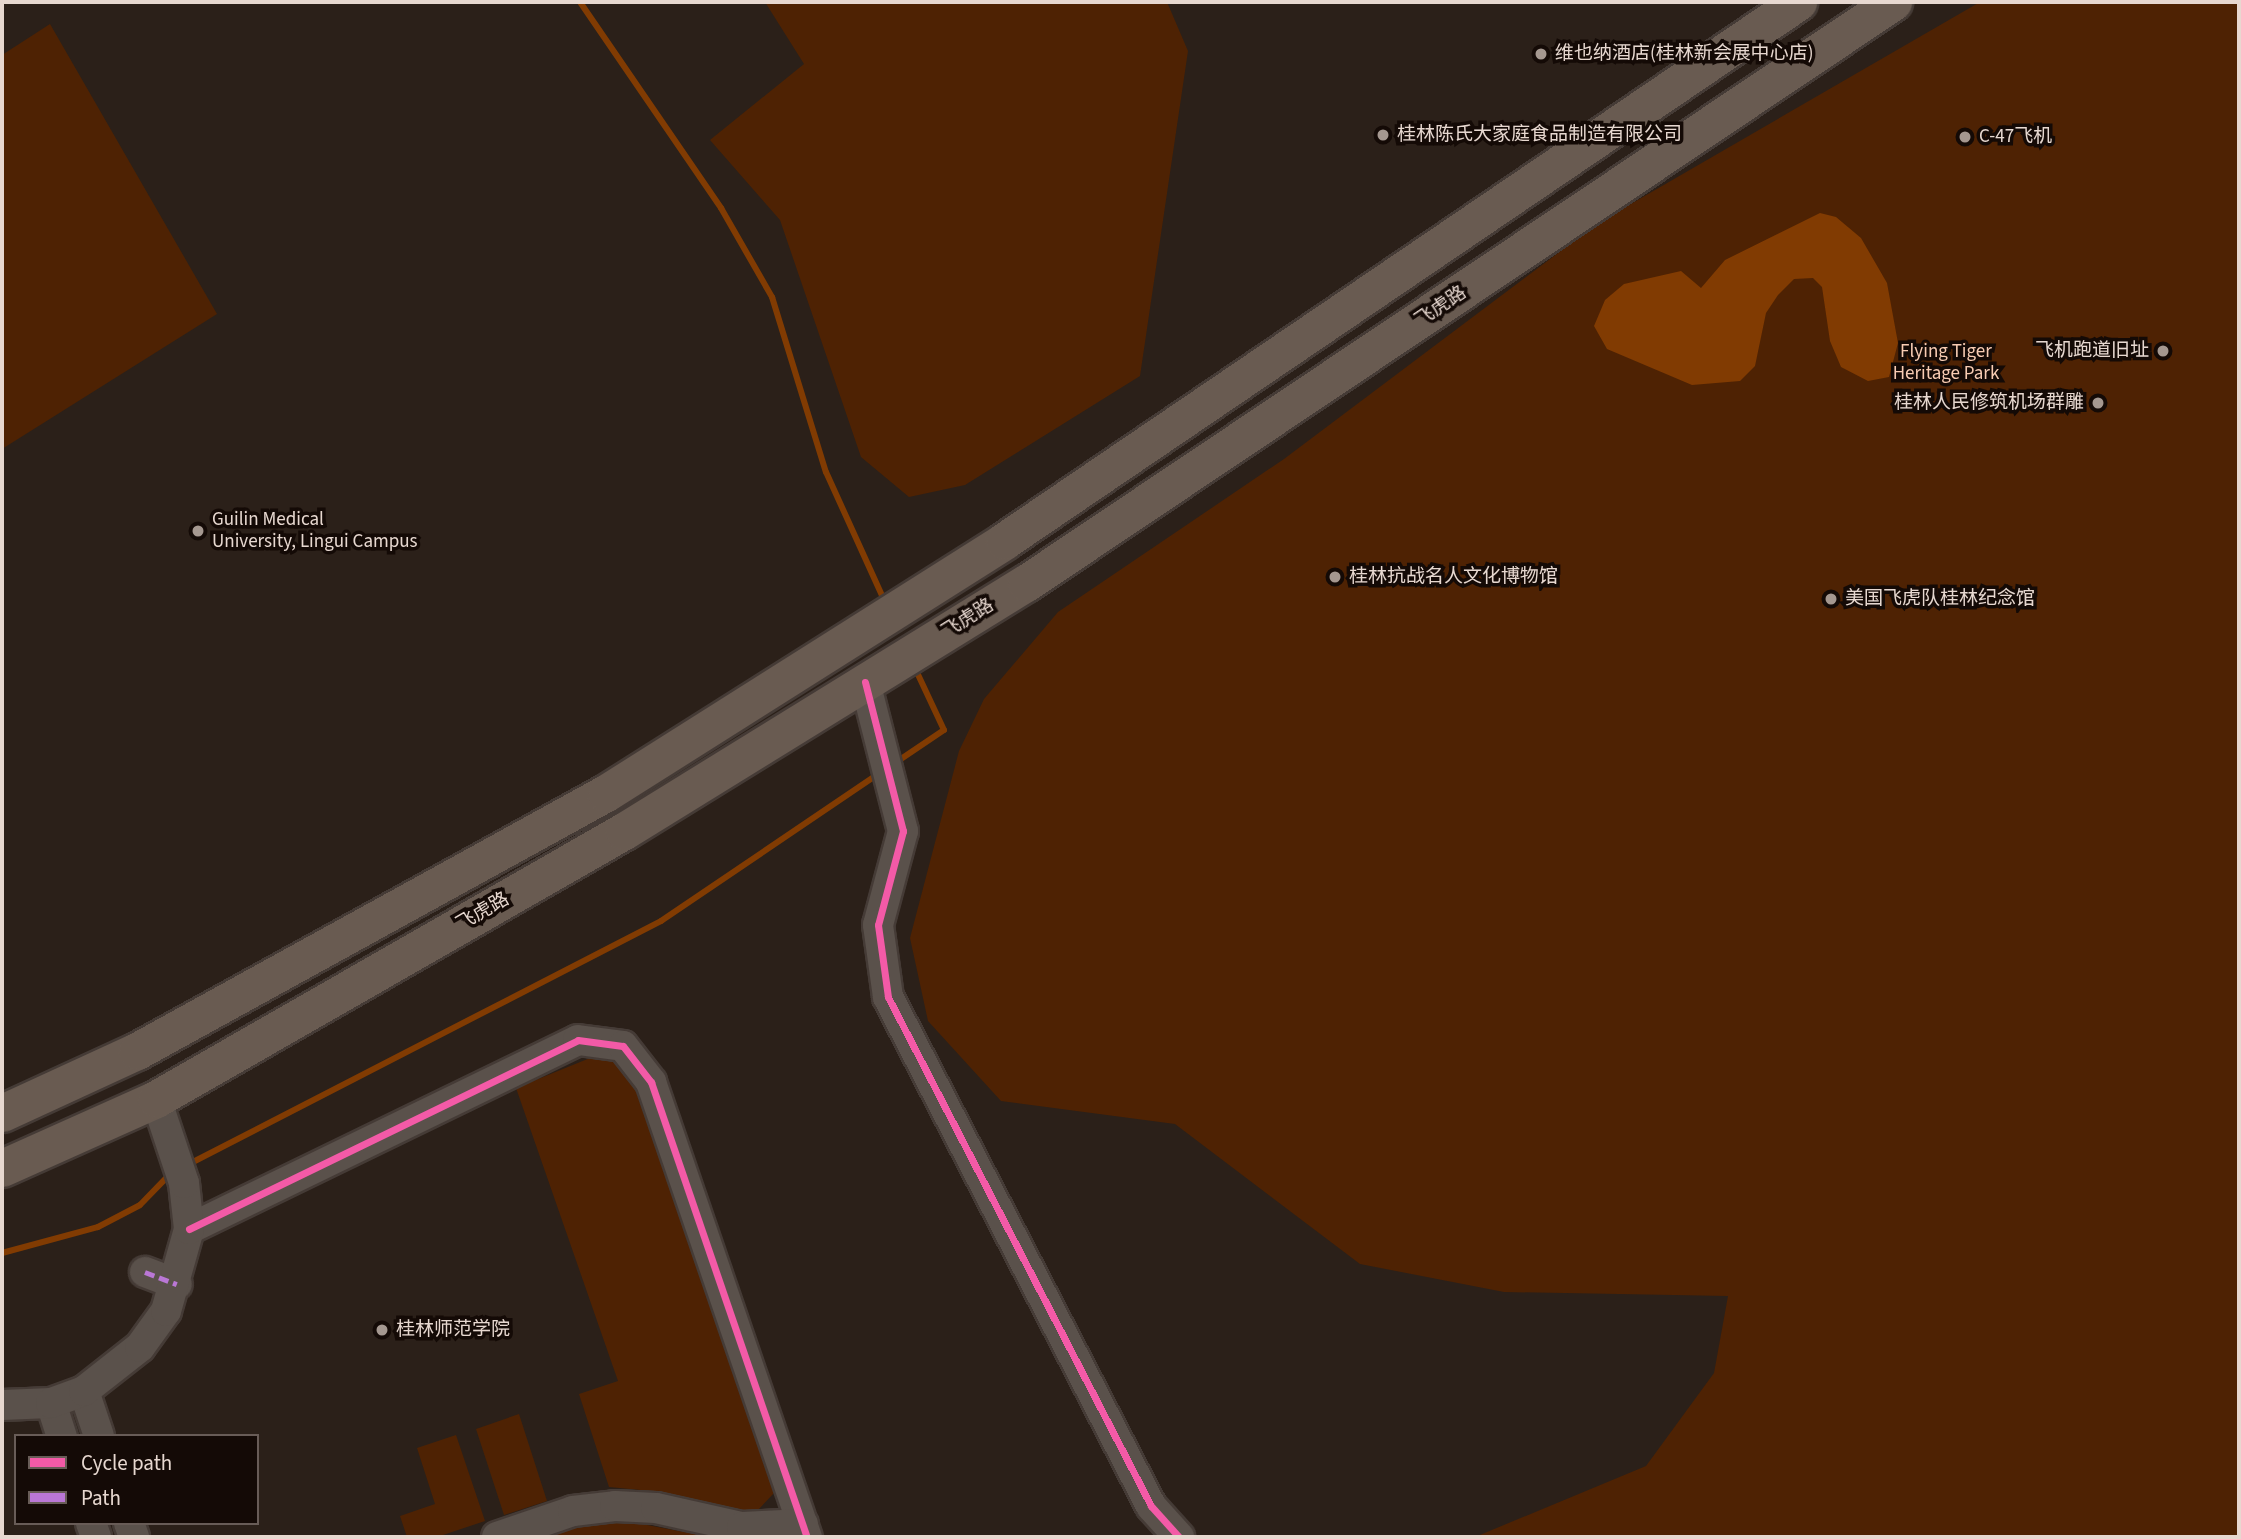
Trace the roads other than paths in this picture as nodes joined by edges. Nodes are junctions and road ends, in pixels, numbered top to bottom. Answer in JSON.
{"nodes":[{"id":1,"x":1798,"y":2,"type":"edge"},
{"id":2,"x":1893,"y":2,"type":"edge"},
{"id":3,"x":864,"y":682,"type":"junction"},
{"id":4,"x":156,"y":1099,"type":"junction"},
{"id":5,"x":2,"y":1113,"type":"edge"},
{"id":6,"x":2,"y":1168,"type":"edge"},
{"id":7,"x":189,"y":1229,"type":"junction"},
{"id":8,"x":145,"y":1272,"type":"dead end"},
{"id":9,"x":177,"y":1284,"type":"junction"},
{"id":10,"x":84,"y":1391,"type":"junction"},
{"id":11,"x":51,"y":1403,"type":"junction"},
{"id":12,"x":2,"y":1405,"type":"edge"},
{"id":13,"x":61,"y":1434,"type":"edge"},
{"id":14,"x":98,"y":1434,"type":"edge"},
{"id":15,"x":805,"y":1531,"type":"edge"},
{"id":16,"x":497,"y":1537,"type":"edge"},
{"id":17,"x":1179,"y":1537,"type":"edge"}],
"edges":[{"from":1,"to":5,"type":"main road"},
{"from":2,"to":3,"type":"main road","name":"飞虎路"},
{"from":3,"to":4,"type":"main road","name":"飞虎路"},
{"from":3,"to":17,"type":"street"},
{"from":4,"to":6,"type":"main road","name":"飞虎路"},
{"from":4,"to":7,"type":"street"},
{"from":7,"to":9,"type":"street"},
{"from":7,"to":15,"type":"street"},
{"from":8,"to":9,"type":"street"},
{"from":9,"to":10,"type":"street"},
{"from":10,"to":11,"type":"street"},
{"from":10,"to":14,"type":"street"},
{"from":11,"to":12,"type":"street"},
{"from":11,"to":13,"type":"street"},
{"from":15,"to":16,"type":"street"}]}
